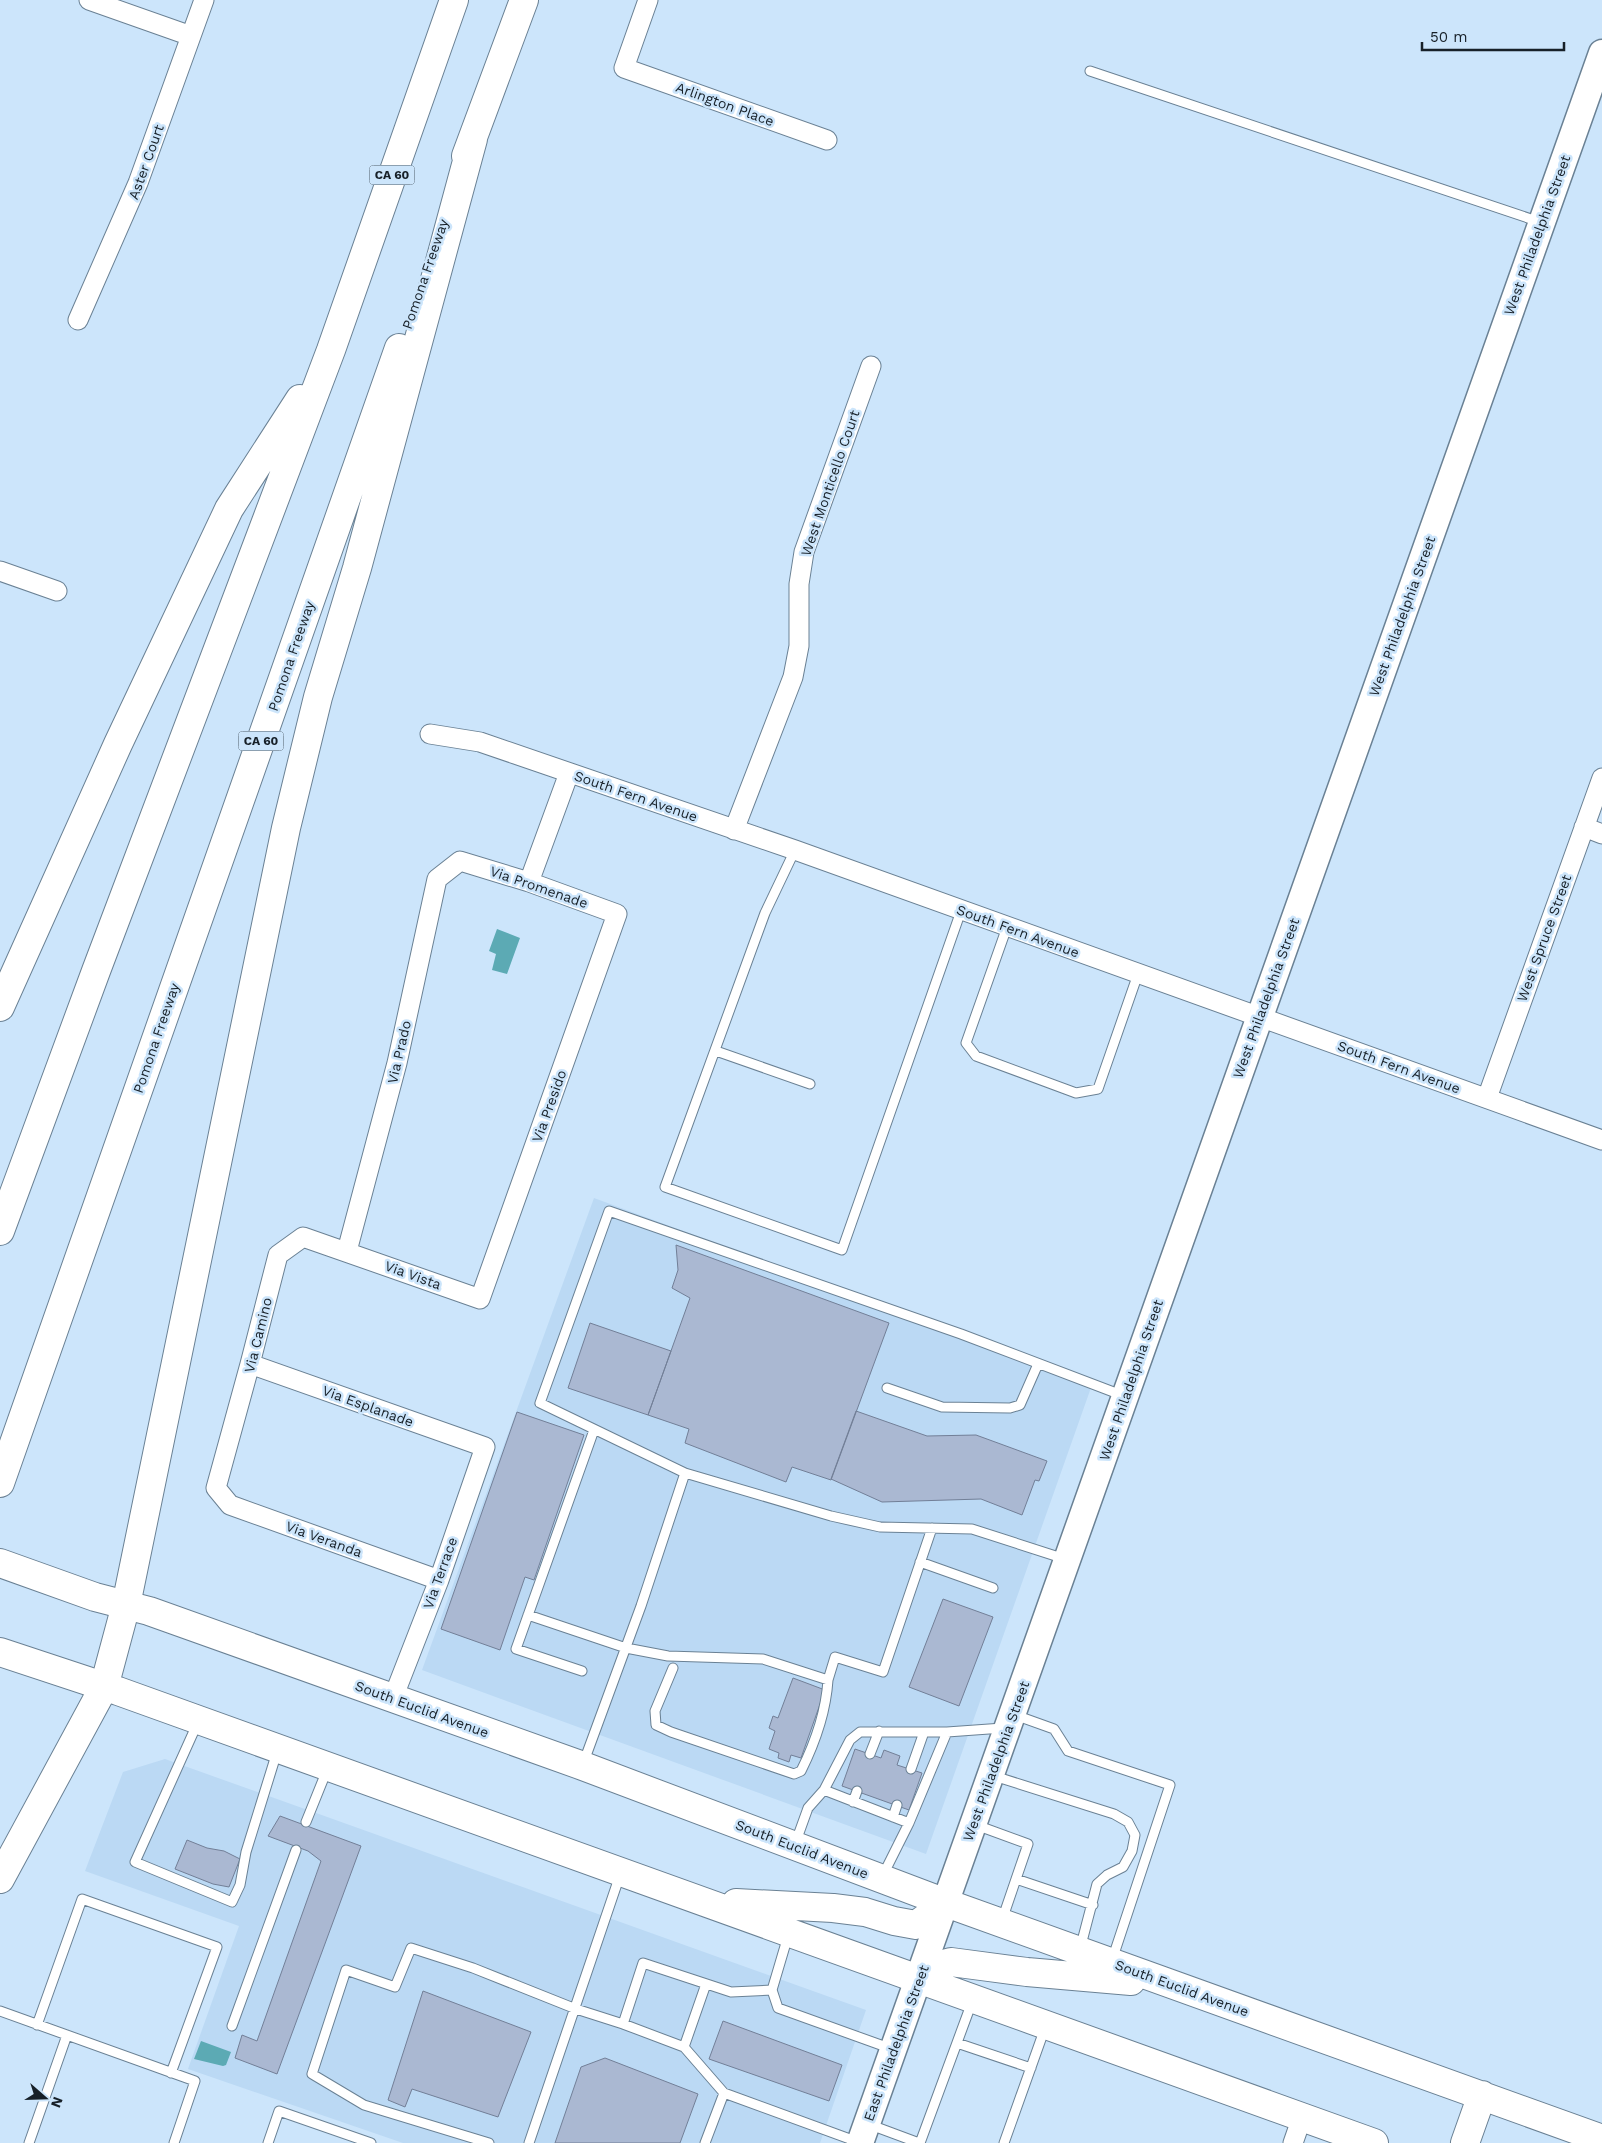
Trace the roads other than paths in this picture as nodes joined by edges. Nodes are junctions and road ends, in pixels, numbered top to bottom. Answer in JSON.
{"nodes":[{"id":1,"x":89,"y":0,"type":"edge"},
{"id":2,"x":204,"y":0,"type":"edge"},
{"id":3,"x":454,"y":0,"type":"edge"},
{"id":4,"x":524,"y":0,"type":"edge"},
{"id":5,"x":648,"y":0,"type":"edge"},
{"id":6,"x":191,"y":36,"type":"junction"},
{"id":7,"x":1602,"y":52,"type":"edge"},
{"id":8,"x":1090,"y":71,"type":"dead end"},
{"id":9,"x":473,"y":138,"type":"junction"},
{"id":10,"x":826,"y":140,"type":"dead end"},
{"id":11,"x":1542,"y":223,"type":"junction"},
{"id":12,"x":78,"y":320,"type":"dead end"},
{"id":13,"x":331,"y":350,"type":"junction"},
{"id":14,"x":871,"y":366,"type":"dead end"},
{"id":15,"x":0,"y":571,"type":"edge"},
{"id":16,"x":57,"y":591,"type":"dead end"},
{"id":17,"x":430,"y":734,"type":"dead end"},
{"id":18,"x":569,"y":773,"type":"junction"},
{"id":19,"x":1602,"y":778,"type":"edge"},
{"id":20,"x":1584,"y":827,"type":"junction"},
{"id":21,"x":734,"y":830,"type":"junction"},
{"id":22,"x":1602,"y":834,"type":"edge"},
{"id":23,"x":795,"y":850,"type":"junction"},
{"id":24,"x":460,"y":861,"type":"joint"},
{"id":25,"x":529,"y":882,"type":"junction"},
{"id":26,"x":962,"y":911,"type":"junction"},
{"id":27,"x":617,"y":914,"type":"joint"},
{"id":28,"x":1006,"y":927,"type":"junction"},
{"id":29,"x":1138,"y":974,"type":"junction"},
{"id":30,"x":0,"y":1007,"type":"edge"},
{"id":31,"x":1259,"y":1017,"type":"junction"},
{"id":32,"x":716,"y":1051,"type":"junction"},
{"id":33,"x":810,"y":1084,"type":"dead end"},
{"id":34,"x":1487,"y":1098,"type":"junction"},
{"id":35,"x":1602,"y":1140,"type":"edge"},
{"id":36,"x":0,"y":1231,"type":"edge"},
{"id":37,"x":347,"y":1251,"type":"junction"},
{"id":38,"x":480,"y":1298,"type":"joint"},
{"id":39,"x":250,"y":1364,"type":"junction"},
{"id":40,"x":1038,"y":1364,"type":"junction"},
{"id":41,"x":887,"y":1388,"type":"dead end"},
{"id":42,"x":1125,"y":1396,"type":"junction"},
{"id":43,"x":594,"y":1430,"type":"junction"},
{"id":44,"x":484,"y":1447,"type":"joint"},
{"id":45,"x":684,"y":1473,"type":"junction"},
{"id":46,"x":0,"y":1483,"type":"edge"},
{"id":47,"x":216,"y":1488,"type":"joint"},
{"id":48,"x":932,"y":1528,"type":"junction"},
{"id":49,"x":1067,"y":1560,"type":"junction"},
{"id":50,"x":920,"y":1562,"type":"junction"},
{"id":51,"x":0,"y":1563,"type":"edge"},
{"id":52,"x":439,"y":1580,"type":"junction"},
{"id":53,"x":993,"y":1588,"type":"dead end"},
{"id":54,"x":126,"y":1605,"type":"junction"},
{"id":55,"x":528,"y":1615,"type":"junction"},
{"id":56,"x":626,"y":1648,"type":"junction"},
{"id":57,"x":0,"y":1652,"type":"edge"},
{"id":58,"x":673,"y":1668,"type":"dead end"},
{"id":59,"x":582,"y":1671,"type":"dead end"},
{"id":60,"x":828,"y":1680,"type":"junction"},
{"id":61,"x":104,"y":1687,"type":"junction"},
{"id":62,"x":392,"y":1698,"type":"junction"},
{"id":63,"x":199,"y":1720,"type":"junction"},
{"id":64,"x":1011,"y":1721,"type":"junction"},
{"id":65,"x":879,"y":1731,"type":"junction"},
{"id":66,"x":924,"y":1732,"type":"junction"},
{"id":67,"x":947,"y":1732,"type":"junction"},
{"id":68,"x":278,"y":1749,"type":"junction"},
{"id":69,"x":870,"y":1754,"type":"dead end"},
{"id":70,"x":582,"y":1766,"type":"junction"},
{"id":71,"x":328,"y":1767,"type":"junction"},
{"id":72,"x":910,"y":1769,"type":"dead end"},
{"id":73,"x":991,"y":1775,"type":"junction"},
{"id":74,"x":824,"y":1790,"type":"junction"},
{"id":75,"x":857,"y":1791,"type":"dead end"},
{"id":76,"x":853,"y":1802,"type":"junction"},
{"id":77,"x":897,"y":1805,"type":"dead end"},
{"id":78,"x":893,"y":1817,"type":"junction"},
{"id":79,"x":306,"y":1822,"type":"dead end"},
{"id":80,"x":909,"y":1822,"type":"junction"},
{"id":81,"x":974,"y":1824,"type":"junction"},
{"id":82,"x":794,"y":1846,"type":"junction"},
{"id":83,"x":296,"y":1850,"type":"dead end"},
{"id":84,"x":621,"y":1872,"type":"junction"},
{"id":85,"x":0,"y":1879,"type":"edge"},
{"id":86,"x":881,"y":1879,"type":"junction"},
{"id":87,"x":1016,"y":1879,"type":"junction"},
{"id":88,"x":673,"y":1891,"type":"junction"},
{"id":89,"x":946,"y":1903,"type":"junction"},
{"id":90,"x":1093,"y":1905,"type":"junction"},
{"id":91,"x":1001,"y":1923,"type":"junction"},
{"id":92,"x":789,"y":1933,"type":"junction"},
{"id":93,"x":932,"y":1944,"type":"joint"},
{"id":94,"x":1079,"y":1951,"type":"junction"},
{"id":95,"x":1112,"y":1963,"type":"junction"},
{"id":96,"x":919,"y":1980,"type":"junction"},
{"id":97,"x":706,"y":1984,"type":"junction"},
{"id":98,"x":772,"y":1990,"type":"junction"},
{"id":99,"x":973,"y":1999,"type":"junction"},
{"id":100,"x":1232,"y":2006,"type":"junction"},
{"id":101,"x":576,"y":2009,"type":"junction"},
{"id":102,"x":0,"y":2011,"type":"edge"},
{"id":103,"x":623,"y":2024,"type":"junction"},
{"id":104,"x":37,"y":2025,"type":"junction"},
{"id":105,"x":232,"y":2026,"type":"dead end"},
{"id":106,"x":1046,"y":2026,"type":"junction"},
{"id":107,"x":67,"y":2035,"type":"junction"},
{"id":108,"x":957,"y":2043,"type":"junction"},
{"id":109,"x":684,"y":2047,"type":"junction"},
{"id":110,"x":894,"y":2050,"type":"junction"},
{"id":111,"x":1031,"y":2068,"type":"junction"},
{"id":112,"x":171,"y":2073,"type":"junction"},
{"id":113,"x":724,"y":2093,"type":"junction"},
{"id":114,"x":1482,"y":2095,"type":"junction"},
{"id":115,"x":1302,"y":2117,"type":"junction"},
{"id":116,"x":1599,"y":2134,"type":"edge"},
{"id":117,"x":863,"y":2136,"type":"edge"},
{"id":118,"x":29,"y":2143,"type":"edge"},
{"id":119,"x":174,"y":2143,"type":"edge"},
{"id":120,"x":268,"y":2143,"type":"edge"},
{"id":121,"x":370,"y":2143,"type":"edge"},
{"id":122,"x":489,"y":2143,"type":"edge"},
{"id":123,"x":529,"y":2143,"type":"edge"},
{"id":124,"x":705,"y":2143,"type":"edge"},
{"id":125,"x":920,"y":2143,"type":"edge"},
{"id":126,"x":1004,"y":2143,"type":"edge"},
{"id":127,"x":1292,"y":2143,"type":"edge"},
{"id":128,"x":1374,"y":2143,"type":"edge"},
{"id":129,"x":1465,"y":2143,"type":"edge"}],
"edges":[{"from":1,"to":6,"type":"street"},
{"from":2,"to":6,"type":"street","name":"Aster Court"},
{"from":3,"to":13,"type":"main road","number":"CA 60"},
{"from":4,"to":9,"type":"main road","name":"Pomona Freeway","number":"CA 60"},
{"from":5,"to":10,"type":"street","name":"Arlington Place"},
{"from":6,"to":12,"type":"street","name":"Aster Court"},
{"from":7,"to":11,"type":"main road","name":"West Philadelphia Street"},
{"from":8,"to":11,"type":"lane"},
{"from":9,"to":46,"type":"main road","name":"Pomona Freeway","number":"CA 60"},
{"from":9,"to":54,"type":"main road"},
{"from":11,"to":31,"type":"main road","name":"West Philadelphia Street"},
{"from":13,"to":30,"type":"main road"},
{"from":13,"to":36,"type":"main road","number":"CA 60"},
{"from":14,"to":21,"type":"street","name":"West Monticello Court"},
{"from":15,"to":16,"type":"street"},
{"from":17,"to":18,"type":"street","name":"South Fern Avenue"},
{"from":18,"to":21,"type":"street","name":"South Fern Avenue"},
{"from":18,"to":25,"type":"street"},
{"from":19,"to":20,"type":"street","name":"West Spruce Street"},
{"from":20,"to":22,"type":"street"},
{"from":20,"to":34,"type":"street","name":"West Spruce Street"},
{"from":21,"to":23,"type":"street","name":"South Fern Avenue"},
{"from":23,"to":26,"type":"street","name":"South Fern Avenue"},
{"from":23,"to":32,"type":"lane"},
{"from":24,"to":25,"type":"street","name":"Via Promenade"},
{"from":24,"to":37,"type":"street","name":"Via Prado"},
{"from":25,"to":27,"type":"street","name":"Via Promenade"},
{"from":26,"to":28,"type":"street","name":"South Fern Avenue"},
{"from":26,"to":32,"type":"lane"},
{"from":27,"to":38,"type":"street","name":"Via Presido"},
{"from":28,"to":29,"type":"street","name":"South Fern Avenue"},
{"from":28,"to":29,"type":"lane"},
{"from":29,"to":31,"type":"street","name":"South Fern Avenue"},
{"from":31,"to":34,"type":"street","name":"South Fern Avenue"},
{"from":31,"to":42,"type":"main road","name":"West Philadelphia Street"},
{"from":32,"to":33,"type":"lane"},
{"from":34,"to":35,"type":"street","name":"South Fern Avenue"},
{"from":37,"to":38,"type":"street","name":"Via Vista"},
{"from":37,"to":39,"type":"street","name":"Via Camino"},
{"from":39,"to":44,"type":"street","name":"Via Esplanade"},
{"from":39,"to":47,"type":"street","name":"Via Camino"},
{"from":40,"to":41,"type":"lane"},
{"from":40,"to":42,"type":"lane"},
{"from":40,"to":43,"type":"lane"},
{"from":42,"to":49,"type":"main road","name":"West Philadelphia Street"},
{"from":43,"to":45,"type":"lane"},
{"from":43,"to":55,"type":"lane"},
{"from":44,"to":52,"type":"street","name":"Via Terrace"},
{"from":45,"to":48,"type":"lane"},
{"from":45,"to":56,"type":"lane"},
{"from":47,"to":52,"type":"street","name":"Via Veranda"},
{"from":48,"to":49,"type":"lane"},
{"from":48,"to":50,"type":"lane"},
{"from":49,"to":64,"type":"main road","name":"West Philadelphia Street"},
{"from":50,"to":53,"type":"lane"},
{"from":50,"to":60,"type":"lane"},
{"from":51,"to":54,"type":"main road","name":"South Euclid Avenue"},
{"from":52,"to":62,"type":"street","name":"Via Terrace"},
{"from":54,"to":61,"type":"main road"},
{"from":54,"to":62,"type":"main road","name":"South Euclid Avenue"},
{"from":55,"to":56,"type":"lane"},
{"from":55,"to":59,"type":"lane"},
{"from":56,"to":60,"type":"lane"},
{"from":56,"to":70,"type":"lane"},
{"from":57,"to":61,"type":"main road"},
{"from":58,"to":60,"type":"lane"},
{"from":61,"to":63,"type":"main road"},
{"from":61,"to":85,"type":"main road"},
{"from":62,"to":70,"type":"main road","name":"South Euclid Avenue"},
{"from":63,"to":68,"type":"main road"},
{"from":63,"to":68,"type":"lane"},
{"from":64,"to":67,"type":"lane"},
{"from":64,"to":73,"type":"main road","name":"West Philadelphia Street"},
{"from":64,"to":95,"type":"lane"},
{"from":65,"to":66,"type":"lane"},
{"from":65,"to":69,"type":"lane"},
{"from":65,"to":74,"type":"lane"},
{"from":66,"to":67,"type":"lane"},
{"from":66,"to":72,"type":"lane"},
{"from":67,"to":80,"type":"lane"},
{"from":68,"to":71,"type":"main road"},
{"from":70,"to":82,"type":"main road","name":"South Euclid Avenue"},
{"from":71,"to":79,"type":"lane"},
{"from":71,"to":84,"type":"main road"},
{"from":73,"to":81,"type":"main road","name":"West Philadelphia Street"},
{"from":73,"to":90,"type":"lane"},
{"from":74,"to":76,"type":"lane"},
{"from":74,"to":82,"type":"lane"},
{"from":75,"to":76,"type":"lane"},
{"from":76,"to":78,"type":"lane"},
{"from":77,"to":78,"type":"lane"},
{"from":78,"to":80,"type":"lane"},
{"from":80,"to":86,"type":"lane"},
{"from":81,"to":87,"type":"lane"},
{"from":81,"to":89,"type":"main road","name":"West Philadelphia Street"},
{"from":82,"to":86,"type":"main road","name":"South Euclid Avenue"},
{"from":83,"to":105,"type":"lane"},
{"from":84,"to":88,"type":"main road"},
{"from":84,"to":101,"type":"lane"},
{"from":86,"to":89,"type":"main road","name":"South Euclid Avenue"},
{"from":87,"to":90,"type":"lane"},
{"from":87,"to":91,"type":"lane"},
{"from":88,"to":89,"type":"main road"},
{"from":88,"to":92,"type":"main road"},
{"from":89,"to":91,"type":"main road","name":"South Euclid Avenue"},
{"from":89,"to":93,"type":"main road","name":"West Philadelphia Street"},
{"from":90,"to":94,"type":"lane"},
{"from":91,"to":94,"type":"main road","name":"South Euclid Avenue"},
{"from":92,"to":96,"type":"main road"},
{"from":92,"to":98,"type":"lane"},
{"from":93,"to":96,"type":"main road","name":"East Philadelphia Street"},
{"from":94,"to":95,"type":"main road","name":"South Euclid Avenue"},
{"from":95,"to":100,"type":"main road","name":"South Euclid Avenue"},
{"from":96,"to":99,"type":"main road"},
{"from":96,"to":100,"type":"main road"},
{"from":96,"to":110,"type":"main road","name":"East Philadelphia Street"},
{"from":97,"to":98,"type":"lane"},
{"from":97,"to":103,"type":"lane"},
{"from":97,"to":109,"type":"lane"},
{"from":98,"to":110,"type":"lane"},
{"from":99,"to":106,"type":"main road"},
{"from":99,"to":108,"type":"lane"},
{"from":100,"to":114,"type":"main road","name":"South Euclid Avenue"},
{"from":101,"to":103,"type":"lane"},
{"from":101,"to":122,"type":"lane"},
{"from":101,"to":123,"type":"lane"},
{"from":102,"to":104,"type":"lane"},
{"from":103,"to":109,"type":"lane"},
{"from":104,"to":107,"type":"lane"},
{"from":104,"to":112,"type":"lane"},
{"from":106,"to":111,"type":"lane"},
{"from":106,"to":115,"type":"main road"},
{"from":107,"to":112,"type":"lane"},
{"from":107,"to":118,"type":"lane"},
{"from":108,"to":111,"type":"lane"},
{"from":108,"to":125,"type":"lane"},
{"from":109,"to":113,"type":"lane"},
{"from":110,"to":117,"type":"main road","name":"East Philadelphia Street"},
{"from":111,"to":126,"type":"lane"},
{"from":112,"to":119,"type":"lane"},
{"from":113,"to":117,"type":"lane"},
{"from":113,"to":124,"type":"lane"},
{"from":114,"to":116,"type":"main road","name":"South Euclid Avenue"},
{"from":114,"to":129,"type":"main road"},
{"from":115,"to":127,"type":"street"},
{"from":115,"to":128,"type":"main road"},
{"from":117,"to":125,"type":"lane"},
{"from":120,"to":121,"type":"lane"}]}
